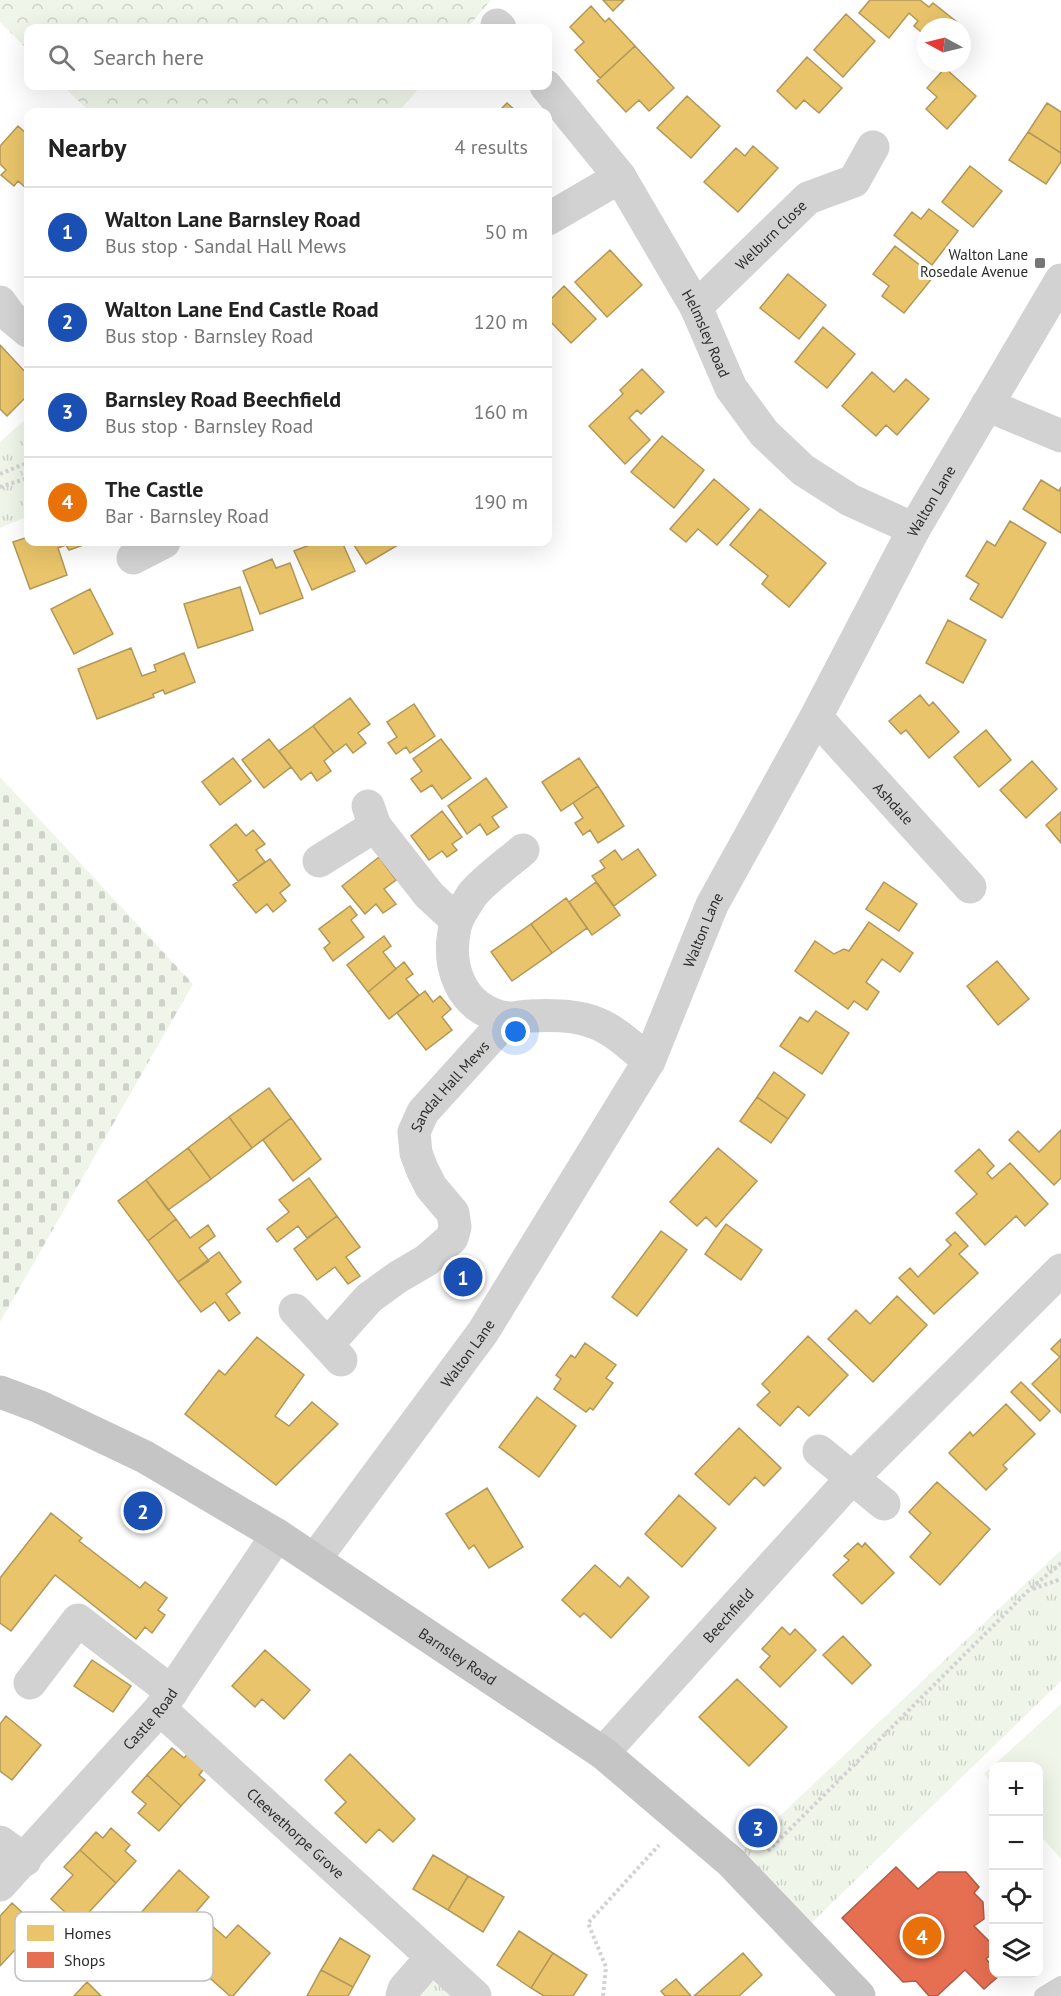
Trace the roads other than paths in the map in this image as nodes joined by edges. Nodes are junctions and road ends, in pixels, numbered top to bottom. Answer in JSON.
{"nodes":[{"id":1,"x":549,"y":90,"type":"edge"},
{"id":2,"x":873,"y":147,"type":"dead end"},
{"id":3,"x":620,"y":177,"type":"junction"},
{"id":4,"x":552,"y":217,"type":"edge"},
{"id":5,"x":1061,"y":280,"type":"edge"},
{"id":6,"x":0,"y":302,"type":"edge"},
{"id":7,"x":696,"y":308,"type":"junction"},
{"id":8,"x":24,"y":328,"type":"edge"},
{"id":9,"x":987,"y":405,"type":"junction"},
{"id":10,"x":1061,"y":436,"type":"edge"},
{"id":11,"x":914,"y":530,"type":"junction"},
{"id":12,"x":156,"y":546,"type":"edge"},
{"id":13,"x":133,"y":558,"type":"dead end"},
{"id":14,"x":816,"y":717,"type":"junction"},
{"id":15,"x":523,"y":850,"type":"dead end"},
{"id":16,"x":319,"y":861,"type":"dead end"},
{"id":17,"x":970,"y":887,"type":"dead end"},
{"id":18,"x":457,"y":921,"type":"junction"},
{"id":19,"x":508,"y":1018,"type":"junction"},
{"id":20,"x":649,"y":1060,"type":"junction"},
{"id":21,"x":1061,"y":1270,"type":"edge"},
{"id":22,"x":295,"y":1310,"type":"dead end"},
{"id":23,"x":0,"y":1392,"type":"edge"},
{"id":24,"x":819,"y":1451,"type":"dead end"},
{"id":25,"x":852,"y":1478,"type":"junction"},
{"id":26,"x":884,"y":1504,"type":"dead end"},
{"id":27,"x":277,"y":1535,"type":"junction"},
{"id":28,"x":315,"y":1559,"type":"junction"},
{"id":29,"x":30,"y":1683,"type":"dead end"},
{"id":30,"x":166,"y":1700,"type":"junction"},
{"id":31,"x":603,"y":1753,"type":"junction"},
{"id":32,"x":13,"y":1851,"type":"edge"},
{"id":33,"x":0,"y":1886,"type":"edge"},
{"id":34,"x":432,"y":1957,"type":"junction"},
{"id":35,"x":1061,"y":1985,"type":"edge"},
{"id":36,"x":402,"y":1996,"type":"edge"},
{"id":37,"x":475,"y":1996,"type":"edge"},
{"id":38,"x":859,"y":1996,"type":"edge"},
{"id":39,"x":1043,"y":1996,"type":"edge"}],
"edges":[{"from":1,"to":3,"type":"street","name":"Helmsley Road"},
{"from":2,"to":7,"type":"street","name":"Welburn Close"},
{"from":3,"to":4,"type":"street"},
{"from":3,"to":7,"type":"street","name":"Helmsley Road"},
{"from":5,"to":9,"type":"street","name":"Walton Lane"},
{"from":6,"to":8,"type":"street"},
{"from":7,"to":11,"type":"street","name":"Helmsley Road"},
{"from":9,"to":10,"type":"street"},
{"from":9,"to":11,"type":"street","name":"Walton Lane"},
{"from":11,"to":14,"type":"street","name":"Walton Lane"},
{"from":12,"to":13,"type":"street"},
{"from":14,"to":17,"type":"street","name":"Ashdale"},
{"from":14,"to":20,"type":"street","name":"Walton Lane"},
{"from":15,"to":18,"type":"street"},
{"from":16,"to":18,"type":"street"},
{"from":18,"to":19,"type":"street"},
{"from":19,"to":20,"type":"street"},
{"from":19,"to":22,"type":"street","name":"Sandal Hall Mews"},
{"from":20,"to":28,"type":"street","name":"Walton Lane"},
{"from":21,"to":25,"type":"street","name":"Beechfield"},
{"from":23,"to":27,"type":"main road","name":"Barnsley Road"},
{"from":24,"to":25,"type":"street"},
{"from":25,"to":26,"type":"street"},
{"from":25,"to":31,"type":"street","name":"Beechfield"},
{"from":27,"to":28,"type":"main road","name":"Barnsley Road"},
{"from":27,"to":30,"type":"street","name":"Castle Road"},
{"from":28,"to":31,"type":"main road","name":"Barnsley Road"},
{"from":29,"to":30,"type":"street","name":"Cleevethorpe Grove"},
{"from":30,"to":32,"type":"street","name":"Castle Road"},
{"from":30,"to":34,"type":"street","name":"Cleevethorpe Grove"},
{"from":31,"to":38,"type":"main road","name":"Barnsley Road"},
{"from":32,"to":33,"type":"street","name":"Castle Road"},
{"from":34,"to":36,"type":"street"},
{"from":34,"to":37,"type":"street","name":"Cleevethorpe Grove"},
{"from":35,"to":39,"type":"lane"}]}
